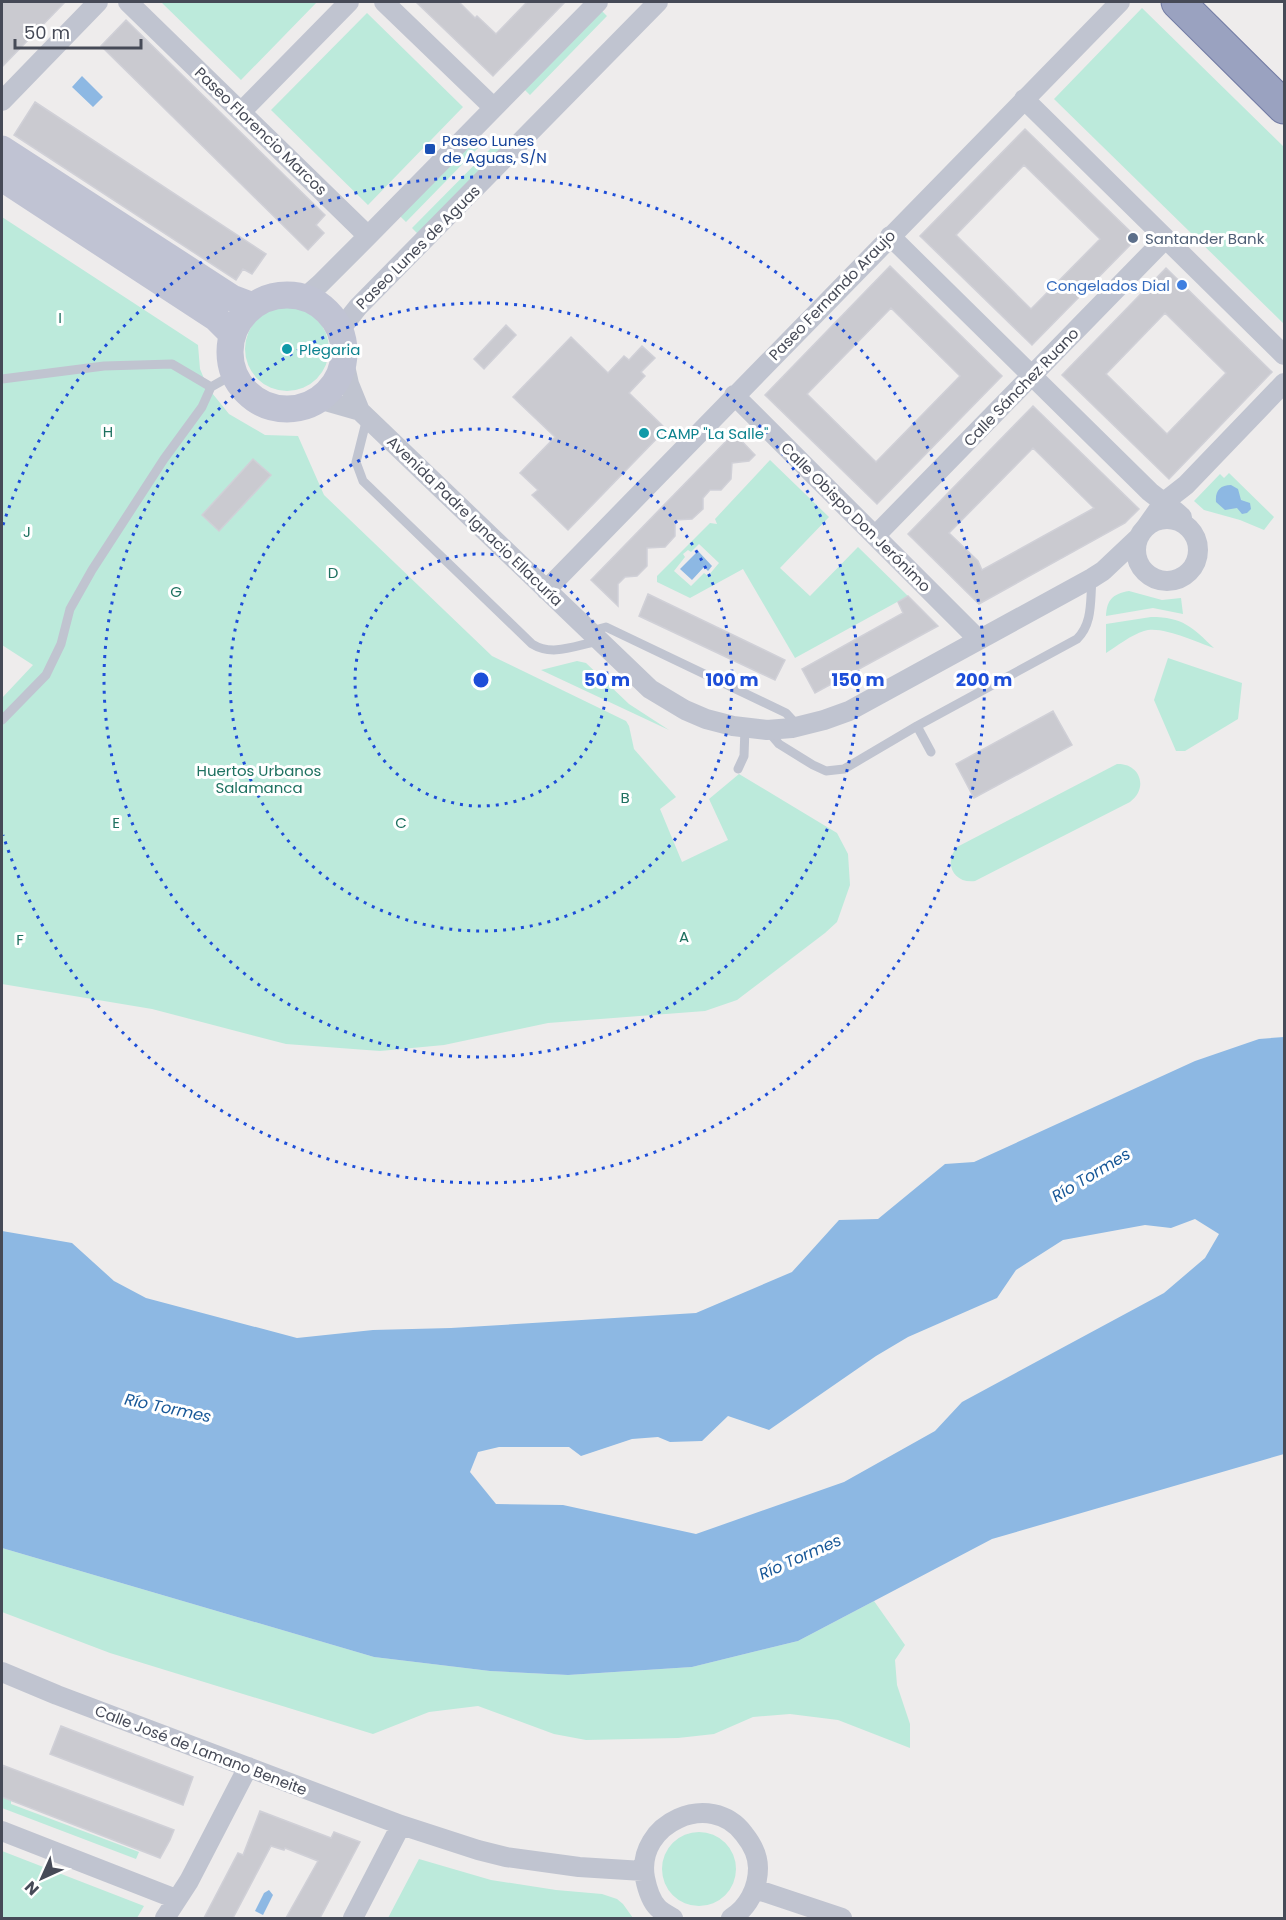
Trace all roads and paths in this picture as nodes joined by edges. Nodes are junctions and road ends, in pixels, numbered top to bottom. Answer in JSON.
{"nodes":[{"id":1,"x":98,"y":2,"type":"edge"},
{"id":2,"x":128,"y":2,"type":"edge"},
{"id":3,"x":349,"y":2,"type":"edge"},
{"id":4,"x":384,"y":2,"type":"edge"},
{"id":5,"x":598,"y":2,"type":"edge"},
{"id":6,"x":1120,"y":2,"type":"edge"},
{"id":7,"x":1178,"y":2,"type":"edge"},
{"id":8,"x":1202,"y":2,"type":"edge"},
{"id":9,"x":650,"y":4,"type":"edge"},
{"id":10,"x":1284,"y":82,"type":"edge"},
{"id":11,"x":1024,"y":99,"type":"junction"},
{"id":12,"x":2,"y":101,"type":"edge"},
{"id":13,"x":493,"y":107,"type":"junction"},
{"id":14,"x":1284,"y":107,"type":"edge"},
{"id":15,"x":241,"y":112,"type":"junction"},
{"id":16,"x":2,"y":149,"type":"edge"},
{"id":17,"x":2,"y":178,"type":"edge"},
{"id":18,"x":368,"y":236,"type":"junction"},
{"id":19,"x":890,"y":236,"type":"junction"},
{"id":20,"x":1165,"y":239,"type":"junction"},
{"id":21,"x":304,"y":298,"type":"junction"},
{"id":22,"x":253,"y":306,"type":"junction"},
{"id":23,"x":232,"y":334,"type":"junction"},
{"id":24,"x":341,"y":344,"type":"junction"},
{"id":25,"x":1284,"y":355,"type":"edge"},
{"id":26,"x":234,"y":374,"type":"junction"},
{"id":27,"x":1032,"y":376,"type":"junction"},
{"id":28,"x":2,"y":379,"type":"edge"},
{"id":29,"x":1284,"y":383,"type":"edge"},
{"id":30,"x":211,"y":387,"type":"junction"},
{"id":31,"x":734,"y":396,"type":"junction"},
{"id":32,"x":318,"y":399,"type":"junction"},
{"id":33,"x":364,"y":414,"type":"junction"},
{"id":34,"x":1186,"y":485,"type":"junction"},
{"id":35,"x":1163,"y":503,"type":"junction"},
{"id":36,"x":1185,"y":523,"type":"junction"},
{"id":37,"x":1142,"y":532,"type":"junction"},
{"id":38,"x":876,"y":535,"type":"junction"},
{"id":39,"x":1146,"y":573,"type":"junction"},
{"id":40,"x":1097,"y":574,"type":"junction"},
{"id":41,"x":546,"y":590,"type":"junction"},
{"id":42,"x":594,"y":636,"type":"junction"},
{"id":43,"x":978,"y":639,"type":"junction"},
{"id":44,"x":2,"y":720,"type":"edge"},
{"id":45,"x":917,"y":726,"type":"junction"},
{"id":46,"x":798,"y":727,"type":"junction"},
{"id":47,"x":745,"y":728,"type":"junction"},
{"id":48,"x":767,"y":730,"type":"junction"},
{"id":49,"x":931,"y":752,"type":"dead end"},
{"id":50,"x":738,"y":769,"type":"dead end"},
{"id":51,"x":2,"y":1672,"type":"edge"},
{"id":52,"x":248,"y":1767,"type":"junction"},
{"id":53,"x":401,"y":1825,"type":"junction"},
{"id":54,"x":2,"y":1831,"type":"edge"},
{"id":55,"x":644,"y":1871,"type":"junction"},
{"id":56,"x":755,"y":1889,"type":"junction"},
{"id":57,"x":177,"y":1899,"type":"junction"},
{"id":58,"x":662,"y":1915,"type":"edge"},
{"id":59,"x":165,"y":1918,"type":"edge"},
{"id":60,"x":353,"y":1918,"type":"edge"},
{"id":61,"x":731,"y":1918,"type":"edge"},
{"id":62,"x":842,"y":1918,"type":"edge"}],
"edges":[{"from":1,"to":12,"type":"street"},
{"from":2,"to":15,"type":"street","name":"Paseo Florencio Marcos"},
{"from":3,"to":15,"type":"street"},
{"from":4,"to":13,"type":"street"},
{"from":5,"to":13,"type":"street"},
{"from":6,"to":11,"type":"street","name":"Paseo Fernando Araujo"},
{"from":7,"to":14,"type":"highway"},
{"from":8,"to":10,"type":"highway"},
{"from":9,"to":24,"type":"street","name":"Paseo Lunes de Aguas"},
{"from":11,"to":19,"type":"street","name":"Paseo Fernando Araujo"},
{"from":11,"to":20,"type":"street"},
{"from":13,"to":18,"type":"street"},
{"from":15,"to":18,"type":"street","name":"Paseo Florencio Marcos"},
{"from":16,"to":22,"type":"main road"},
{"from":17,"to":23,"type":"main road"},
{"from":18,"to":21,"type":"street"},
{"from":19,"to":27,"type":"street"},
{"from":19,"to":31,"type":"street","name":"Paseo Fernando Araujo"},
{"from":20,"to":25,"type":"street"},
{"from":20,"to":27,"type":"street","name":"Calle Sánchez Ruano"},
{"from":21,"to":22,"type":"main road"},
{"from":21,"to":24,"type":"main road"},
{"from":22,"to":23,"type":"main road"},
{"from":23,"to":26,"type":"main road"},
{"from":24,"to":32,"type":"main road"},
{"from":24,"to":33,"type":"street","name":"Avenida Padre Ignacio Ellacuría"},
{"from":26,"to":30,"type":"lane"},
{"from":26,"to":32,"type":"main road"},
{"from":27,"to":35,"type":"street"},
{"from":27,"to":38,"type":"street","name":"Calle Sánchez Ruano"},
{"from":28,"to":30,"type":"lane"},
{"from":29,"to":34,"type":"street","name":"Avenida Padre Ignacio Ellacuría"},
{"from":30,"to":44,"type":"lane"},
{"from":31,"to":38,"type":"street","name":"Calle Obispo Don Jerónimo"},
{"from":31,"to":41,"type":"street","name":"Paseo Fernando Araujo"},
{"from":32,"to":33,"type":"street","name":"Avenida Padre Ignacio Ellacuría"},
{"from":33,"to":41,"type":"street","name":"Avenida Padre Ignacio Ellacuría"},
{"from":33,"to":42,"type":"lane"},
{"from":34,"to":35,"type":"street","name":"Avenida Padre Ignacio Ellacuría"},
{"from":34,"to":36,"type":"street"},
{"from":35,"to":36,"type":"street"},
{"from":35,"to":37,"type":"street","name":"Avenida Padre Ignacio Ellacuría"},
{"from":36,"to":37,"type":"street"},
{"from":36,"to":39,"type":"street"},
{"from":37,"to":39,"type":"street"},
{"from":37,"to":40,"type":"street","name":"Avenida Padre Ignacio Ellacuría"},
{"from":38,"to":43,"type":"street","name":"Calle Obispo Don Jerónimo"},
{"from":39,"to":40,"type":"street"},
{"from":40,"to":43,"type":"street","name":"Avenida Padre Ignacio Ellacuría"},
{"from":40,"to":45,"type":"lane"},
{"from":41,"to":42,"type":"street","name":"Avenida Padre Ignacio Ellacuría"},
{"from":42,"to":46,"type":"lane"},
{"from":42,"to":47,"type":"street","name":"Avenida Padre Ignacio Ellacuría"},
{"from":43,"to":46,"type":"street","name":"Avenida Padre Ignacio Ellacuría"},
{"from":45,"to":48,"type":"lane"},
{"from":45,"to":49,"type":"lane"},
{"from":46,"to":48,"type":"street","name":"Avenida Padre Ignacio Ellacuría"},
{"from":47,"to":48,"type":"street","name":"Avenida Padre Ignacio Ellacuría"},
{"from":47,"to":50,"type":"lane"},
{"from":51,"to":52,"type":"street","name":"Calle José de Lamano Beneite"},
{"from":52,"to":53,"type":"street","name":"Calle José de Lamano Beneite"},
{"from":52,"to":57,"type":"street"},
{"from":53,"to":55,"type":"street","name":"Calle José de Lamano Beneite"},
{"from":53,"to":60,"type":"street"},
{"from":54,"to":57,"type":"street"},
{"from":55,"to":56,"type":"street"},
{"from":55,"to":58,"type":"street"},
{"from":56,"to":61,"type":"street"},
{"from":56,"to":62,"type":"street"},
{"from":57,"to":59,"type":"street"}]}
